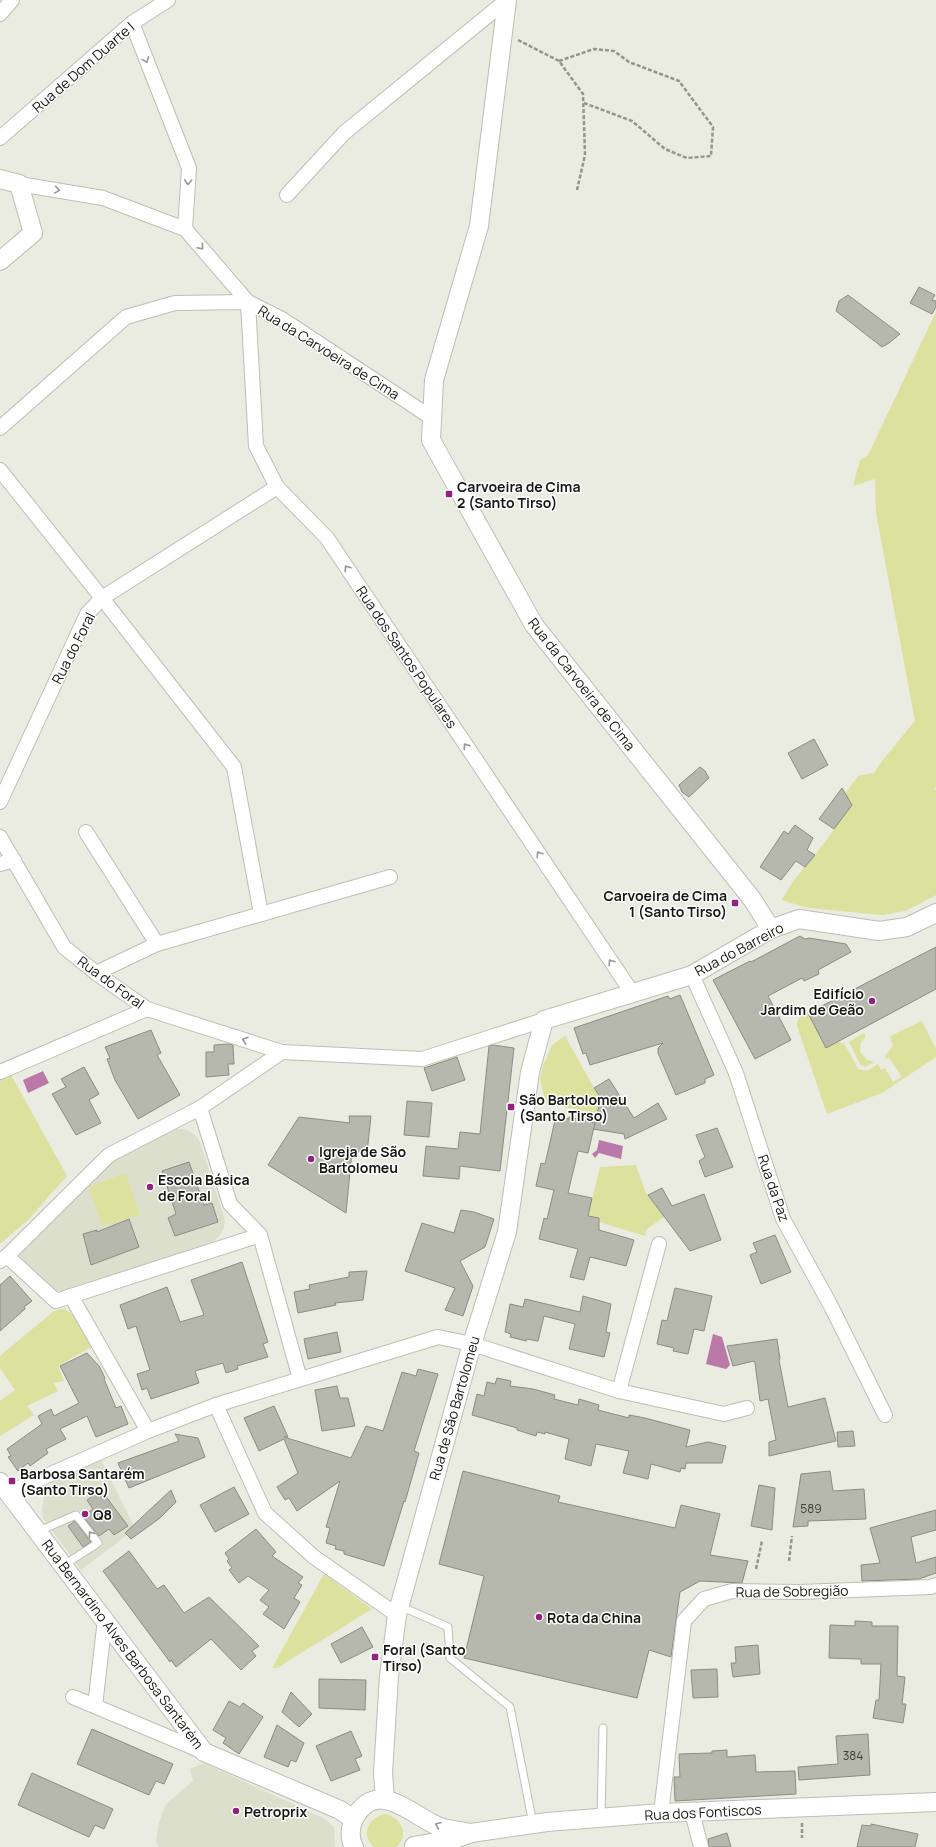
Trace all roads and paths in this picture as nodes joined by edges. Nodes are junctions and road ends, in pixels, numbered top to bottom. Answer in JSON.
{"nodes":[{"id":1,"x":12,"y":0,"type":"edge"},
{"id":2,"x":168,"y":0,"type":"edge"},
{"id":3,"x":507,"y":0,"type":"edge"},
{"id":4,"x":0,"y":14,"type":"edge"},
{"id":5,"x":132,"y":24,"type":"junction"},
{"id":6,"x":503,"y":33,"type":"junction"},
{"id":7,"x":559,"y":61,"type":"junction"},
{"id":8,"x":584,"y":103,"type":"junction"},
{"id":9,"x":0,"y":138,"type":"edge"},
{"id":10,"x":0,"y":179,"type":"edge"},
{"id":11,"x":19,"y":184,"type":"junction"},
{"id":12,"x":577,"y":190,"type":"dead end"},
{"id":13,"x":287,"y":195,"type":"dead end"},
{"id":14,"x":185,"y":229,"type":"junction"},
{"id":15,"x":0,"y":261,"type":"edge"},
{"id":16,"x":248,"y":302,"type":"junction"},
{"id":17,"x":432,"y":418,"type":"junction"},
{"id":18,"x":0,"y":428,"type":"edge"},
{"id":19,"x":0,"y":470,"type":"edge"},
{"id":20,"x":277,"y":487,"type":"junction"},
{"id":21,"x":102,"y":598,"type":"junction"},
{"id":22,"x":0,"y":802,"type":"edge"},
{"id":23,"x":86,"y":832,"type":"dead end"},
{"id":24,"x":0,"y":837,"type":"edge"},
{"id":25,"x":14,"y":860,"type":"junction"},
{"id":26,"x":0,"y":864,"type":"edge"},
{"id":27,"x":390,"y":877,"type":"dead end"},
{"id":28,"x":936,"y":913,"type":"edge"},
{"id":29,"x":261,"y":914,"type":"junction"},
{"id":30,"x":771,"y":929,"type":"junction"},
{"id":31,"x":157,"y":944,"type":"junction"},
{"id":32,"x":96,"y":973,"type":"junction"},
{"id":33,"x":692,"y":975,"type":"junction"},
{"id":34,"x":633,"y":994,"type":"junction"},
{"id":35,"x":147,"y":1009,"type":"junction"},
{"id":36,"x":544,"y":1020,"type":"junction"},
{"id":37,"x":282,"y":1052,"type":"junction"},
{"id":38,"x":0,"y":1072,"type":"edge"},
{"id":39,"x":200,"y":1108,"type":"junction"},
{"id":40,"x":260,"y":1235,"type":"junction"},
{"id":41,"x":659,"y":1244,"type":"dead end"},
{"id":42,"x":4,"y":1259,"type":"edge"},
{"id":43,"x":71,"y":1296,"type":"junction"},
{"id":44,"x":472,"y":1344,"type":"junction"},
{"id":45,"x":300,"y":1379,"type":"junction"},
{"id":46,"x":619,"y":1391,"type":"junction"},
{"id":47,"x":216,"y":1405,"type":"junction"},
{"id":48,"x":747,"y":1408,"type":"dead end"},
{"id":49,"x":885,"y":1415,"type":"dead end"},
{"id":50,"x":148,"y":1431,"type":"junction"},
{"id":51,"x":4,"y":1488,"type":"edge"},
{"id":52,"x":37,"y":1532,"type":"junction"},
{"id":53,"x":792,"y":1536,"type":"dead end"},
{"id":54,"x":762,"y":1541,"type":"dead end"},
{"id":55,"x":789,"y":1562,"type":"dead end"},
{"id":56,"x":64,"y":1566,"type":"junction"},
{"id":57,"x":756,"y":1569,"type":"dead end"},
{"id":58,"x":936,"y":1585,"type":"edge"},
{"id":59,"x":398,"y":1610,"type":"junction"},
{"id":60,"x":104,"y":1619,"type":"junction"},
{"id":61,"x":73,"y":1697,"type":"dead end"},
{"id":62,"x":95,"y":1706,"type":"junction"},
{"id":63,"x":604,"y":1728,"type":"dead end"},
{"id":64,"x":204,"y":1752,"type":"junction"},
{"id":65,"x":385,"y":1800,"type":"junction"},
{"id":66,"x":936,"y":1802,"type":"edge"},
{"id":67,"x":408,"y":1810,"type":"junction"},
{"id":68,"x":692,"y":1812,"type":"junction"},
{"id":69,"x":661,"y":1813,"type":"junction"},
{"id":70,"x":601,"y":1818,"type":"junction"},
{"id":71,"x":353,"y":1819,"type":"junction"},
{"id":72,"x":802,"y":1819,"type":"dead end"},
{"id":73,"x":534,"y":1824,"type":"junction"},
{"id":74,"x":471,"y":1834,"type":"junction"},
{"id":75,"x":802,"y":1838,"type":"dead end"},
{"id":76,"x":450,"y":1843,"type":"edge"},
{"id":77,"x":353,"y":1846,"type":"edge"},
{"id":78,"x":414,"y":1847,"type":"edge"},
{"id":79,"x":700,"y":1847,"type":"edge"}],
"edges":[{"from":1,"to":4,"type":"street"},
{"from":2,"to":5,"type":"street","name":"Rua de Dom Duarte I"},
{"from":3,"to":6,"type":"street","name":"Rua da Carvoeira de Cima"},
{"from":3,"to":13,"type":"street"},
{"from":5,"to":9,"type":"street","name":"Rua de Dom Duarte I"},
{"from":5,"to":14,"type":"street","one_way":true},
{"from":6,"to":7,"type":"path"},
{"from":6,"to":17,"type":"street","name":"Rua da Carvoeira de Cima"},
{"from":7,"to":8,"type":"path"},
{"from":7,"to":8,"type":"path"},
{"from":8,"to":12,"type":"path"},
{"from":10,"to":11,"type":"street"},
{"from":11,"to":14,"type":"street","one_way":true},
{"from":11,"to":15,"type":"street"},
{"from":14,"to":16,"type":"street","one_way":true},
{"from":16,"to":17,"type":"street","name":"Rua da Carvoeira de Cima"},
{"from":16,"to":18,"type":"street","name":"Rua da Carvoeira de Cima"},
{"from":16,"to":20,"type":"street","name":"Rua dos Santos Populares"},
{"from":17,"to":30,"type":"street","name":"Rua da Carvoeira de Cima"},
{"from":19,"to":21,"type":"street"},
{"from":20,"to":21,"type":"street","name":"Rua do Foral"},
{"from":34,"to":20,"type":"street","name":"Rua dos Santos Populares","one_way":true},
{"from":21,"to":22,"type":"street","name":"Rua do Foral"},
{"from":21,"to":29,"type":"street"},
{"from":23,"to":31,"type":"street"},
{"from":24,"to":25,"type":"street","name":"Rua do Foral"},
{"from":25,"to":26,"type":"street"},
{"from":25,"to":32,"type":"street","name":"Rua do Foral"},
{"from":27,"to":29,"type":"street"},
{"from":28,"to":30,"type":"street","name":"Rua do Barreiro"},
{"from":29,"to":31,"type":"street"},
{"from":30,"to":33,"type":"street","name":"Rua do Barreiro"},
{"from":31,"to":32,"type":"street"},
{"from":32,"to":35,"type":"street","name":"Rua do Foral"},
{"from":33,"to":34,"type":"street","name":"Rua do Barreiro"},
{"from":33,"to":49,"type":"street","name":"Rua da Paz"},
{"from":34,"to":36,"type":"street","name":"Rua do Barreiro"},
{"from":37,"to":35,"type":"street","name":"Rua do Foral","one_way":true},
{"from":35,"to":38,"type":"street"},
{"from":36,"to":37,"type":"street","name":"Rua do Foral"},
{"from":36,"to":44,"type":"street","name":"Rua de São Bartolomeu"},
{"from":37,"to":39,"type":"street"},
{"from":39,"to":40,"type":"street"},
{"from":39,"to":42,"type":"street"},
{"from":40,"to":43,"type":"street"},
{"from":40,"to":45,"type":"street"},
{"from":41,"to":46,"type":"street"},
{"from":42,"to":43,"type":"street"},
{"from":43,"to":50,"type":"street"},
{"from":44,"to":45,"type":"street"},
{"from":44,"to":46,"type":"street"},
{"from":44,"to":59,"type":"street","name":"Rua de São Bartolomeu"},
{"from":45,"to":47,"type":"street"},
{"from":46,"to":48,"type":"street"},
{"from":47,"to":50,"type":"street"},
{"from":47,"to":59,"type":"street"},
{"from":50,"to":51,"type":"street"},
{"from":51,"to":52,"type":"street","name":"Rua Bernardino Alves Barbosa Santarém"},
{"from":52,"to":56,"type":"street","name":"Rua Bernardino Alves Barbosa Santarém"},
{"from":56,"to":52,"type":"lane","one_way":true},
{"from":53,"to":55,"type":"path"},
{"from":54,"to":57,"type":"path"},
{"from":56,"to":60,"type":"street","name":"Rua Bernardino Alves Barbosa Santarém"},
{"from":58,"to":69,"type":"street","name":"Rua de Sobregião"},
{"from":59,"to":65,"type":"street","name":"Rua de São Bartolomeu"},
{"from":59,"to":73,"type":"lane"},
{"from":60,"to":62,"type":"street"},
{"from":60,"to":64,"type":"street","name":"Rua Bernardino Alves Barbosa Santarém"},
{"from":61,"to":62,"type":"street"},
{"from":62,"to":64,"type":"street"},
{"from":63,"to":70,"type":"lane"},
{"from":64,"to":71,"type":"street","name":"Rua Bernardino Alves Barbosa Santarém"},
{"from":65,"to":67,"type":"street"},
{"from":65,"to":71,"type":"street"},
{"from":66,"to":68,"type":"street","name":"Rua dos Fontiscos"},
{"from":74,"to":67,"type":"street","one_way":true},
{"from":67,"to":78,"type":"street"},
{"from":68,"to":69,"type":"street","name":"Rua dos Fontiscos"},
{"from":68,"to":79,"type":"street"},
{"from":69,"to":70,"type":"street","name":"Rua dos Fontiscos"},
{"from":70,"to":73,"type":"street","name":"Rua dos Fontiscos"},
{"from":71,"to":77,"type":"street"},
{"from":72,"to":75,"type":"path"},
{"from":73,"to":74,"type":"street","name":"Rua dos Fontiscos"},
{"from":74,"to":76,"type":"street"},
{"from":76,"to":78,"type":"street"}]}
